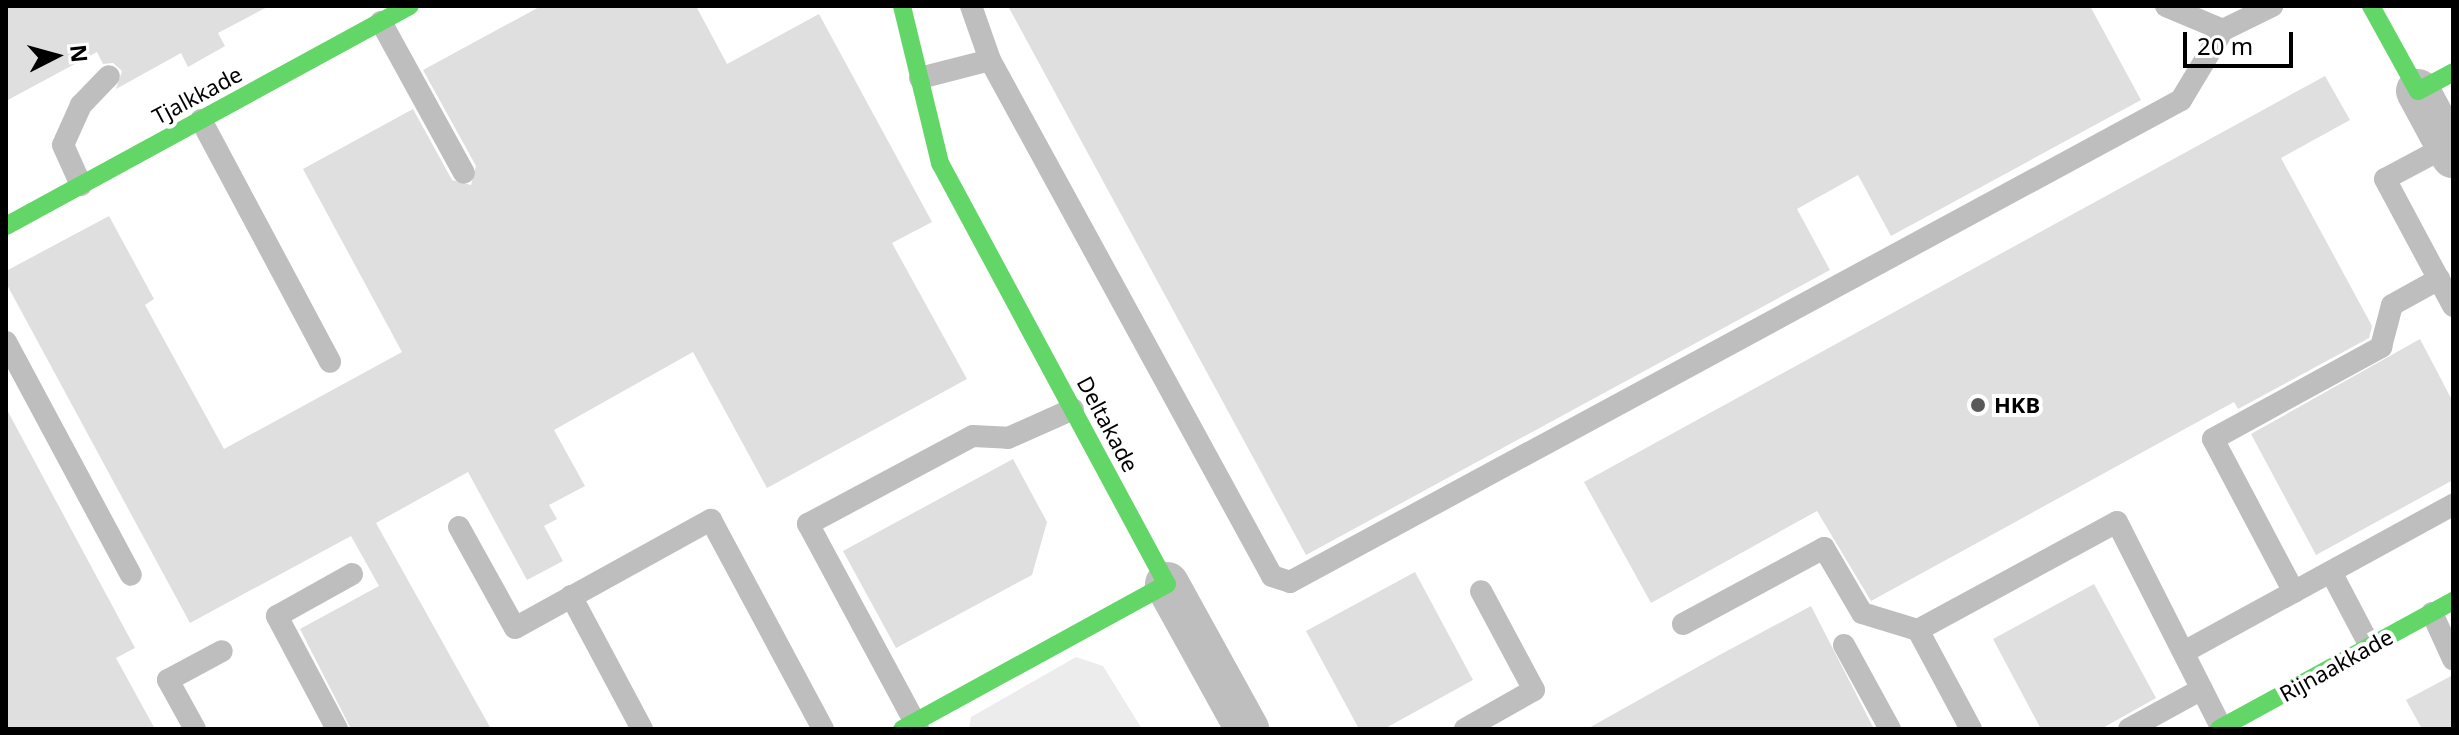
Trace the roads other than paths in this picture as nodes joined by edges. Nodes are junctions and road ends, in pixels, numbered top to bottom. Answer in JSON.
{"nodes":[{"id":1,"x":410,"y":6,"type":"edge"},
{"id":2,"x":902,"y":6,"type":"edge"},
{"id":3,"x":971,"y":6,"type":"edge"},
{"id":4,"x":2166,"y":6,"type":"edge"},
{"id":5,"x":2272,"y":6,"type":"edge"},
{"id":6,"x":2371,"y":6,"type":"edge"},
{"id":7,"x":381,"y":22,"type":"junction"},
{"id":8,"x":2223,"y":30,"type":"junction"},
{"id":9,"x":990,"y":60,"type":"junction"},
{"id":10,"x":109,"y":76,"type":"dead end"},
{"id":11,"x":920,"y":78,"type":"junction"},
{"id":12,"x":2435,"y":81,"type":"edge"},
{"id":13,"x":201,"y":120,"type":"junction"},
{"id":14,"x":2450,"y":151,"type":"edge"},
{"id":15,"x":464,"y":173,"type":"dead end"},
{"id":16,"x":81,"y":185,"type":"junction"},
{"id":17,"x":6,"y":226,"type":"edge"},
{"id":18,"x":2439,"y":279,"type":"junction"},
{"id":19,"x":2453,"y":306,"type":"edge"},
{"id":20,"x":6,"y":342,"type":"edge"},
{"id":21,"x":330,"y":362,"type":"dead end"},
{"id":22,"x":1073,"y":409,"type":"junction"},
{"id":23,"x":2453,"y":505,"type":"edge"},
{"id":24,"x":459,"y":527,"type":"dead end"},
{"id":25,"x":2331,"y":572,"type":"junction"},
{"id":26,"x":352,"y":574,"type":"dead end"},
{"id":27,"x":131,"y":575,"type":"dead end"},
{"id":28,"x":1167,"y":584,"type":"junction"},
{"id":29,"x":1481,"y":591,"type":"dead end"},
{"id":30,"x":2294,"y":592,"type":"junction"},
{"id":31,"x":571,"y":596,"type":"junction"},
{"id":32,"x":2453,"y":601,"type":"edge"},
{"id":33,"x":2432,"y":613,"type":"junction"},
{"id":34,"x":1683,"y":624,"type":"dead end"},
{"id":35,"x":1918,"y":630,"type":"junction"},
{"id":36,"x":1844,"y":645,"type":"dead end"},
{"id":37,"x":2370,"y":646,"type":"junction"},
{"id":38,"x":222,"y":651,"type":"dead end"},
{"id":39,"x":2184,"y":652,"type":"junction"},
{"id":40,"x":2453,"y":659,"type":"edge"},
{"id":41,"x":2202,"y":689,"type":"junction"},
{"id":42,"x":911,"y":727,"type":"edge"},
{"id":43,"x":2220,"y":728,"type":"edge"},
{"id":44,"x":195,"y":729,"type":"edge"},
{"id":45,"x":337,"y":729,"type":"edge"},
{"id":46,"x":642,"y":729,"type":"edge"},
{"id":47,"x":823,"y":729,"type":"edge"},
{"id":48,"x":1247,"y":729,"type":"edge"},
{"id":49,"x":1465,"y":729,"type":"edge"},
{"id":50,"x":1890,"y":729,"type":"edge"},
{"id":51,"x":1971,"y":729,"type":"edge"},
{"id":52,"x":2129,"y":729,"type":"edge"}],
"edges":[{"from":1,"to":7,"type":"street","name":"Tjalkkade"},
{"from":2,"to":11,"type":"street","name":"Deltakade"},
{"from":3,"to":9,"type":"lane"},
{"from":4,"to":8,"type":"lane"},
{"from":5,"to":8,"type":"lane"},
{"from":6,"to":12,"type":"street"},
{"from":7,"to":13,"type":"street","name":"Tjalkkade"},
{"from":7,"to":15,"type":"lane"},
{"from":8,"to":9,"type":"lane"},
{"from":9,"to":11,"type":"lane"},
{"from":10,"to":16,"type":"lane"},
{"from":11,"to":22,"type":"street","name":"Deltakade"},
{"from":12,"to":14,"type":"street"},
{"from":13,"to":16,"type":"street","name":"Tjalkkade"},
{"from":13,"to":21,"type":"lane"},
{"from":14,"to":18,"type":"lane"},
{"from":16,"to":17,"type":"street","name":"Tjalkkade"},
{"from":18,"to":19,"type":"lane"},
{"from":18,"to":30,"type":"lane"},
{"from":20,"to":27,"type":"lane"},
{"from":22,"to":28,"type":"street","name":"Deltakade"},
{"from":22,"to":42,"type":"lane"},
{"from":23,"to":25,"type":"lane"},
{"from":24,"to":31,"type":"lane"},
{"from":25,"to":30,"type":"lane"},
{"from":25,"to":37,"type":"lane"},
{"from":26,"to":45,"type":"lane"},
{"from":28,"to":42,"type":"street"},
{"from":28,"to":48,"type":"street"},
{"from":29,"to":49,"type":"lane"},
{"from":30,"to":39,"type":"lane"},
{"from":31,"to":46,"type":"lane"},
{"from":31,"to":47,"type":"lane"},
{"from":32,"to":33,"type":"street","name":"Rijnaakkade"},
{"from":33,"to":37,"type":"street","name":"Rijnaakkade"},
{"from":33,"to":40,"type":"lane"},
{"from":34,"to":35,"type":"lane"},
{"from":35,"to":39,"type":"lane"},
{"from":35,"to":51,"type":"lane"},
{"from":36,"to":50,"type":"lane"},
{"from":37,"to":43,"type":"street","name":"Rijnaakkade"},
{"from":38,"to":44,"type":"lane"},
{"from":39,"to":41,"type":"lane"},
{"from":41,"to":43,"type":"lane"},
{"from":41,"to":52,"type":"lane"}]}
